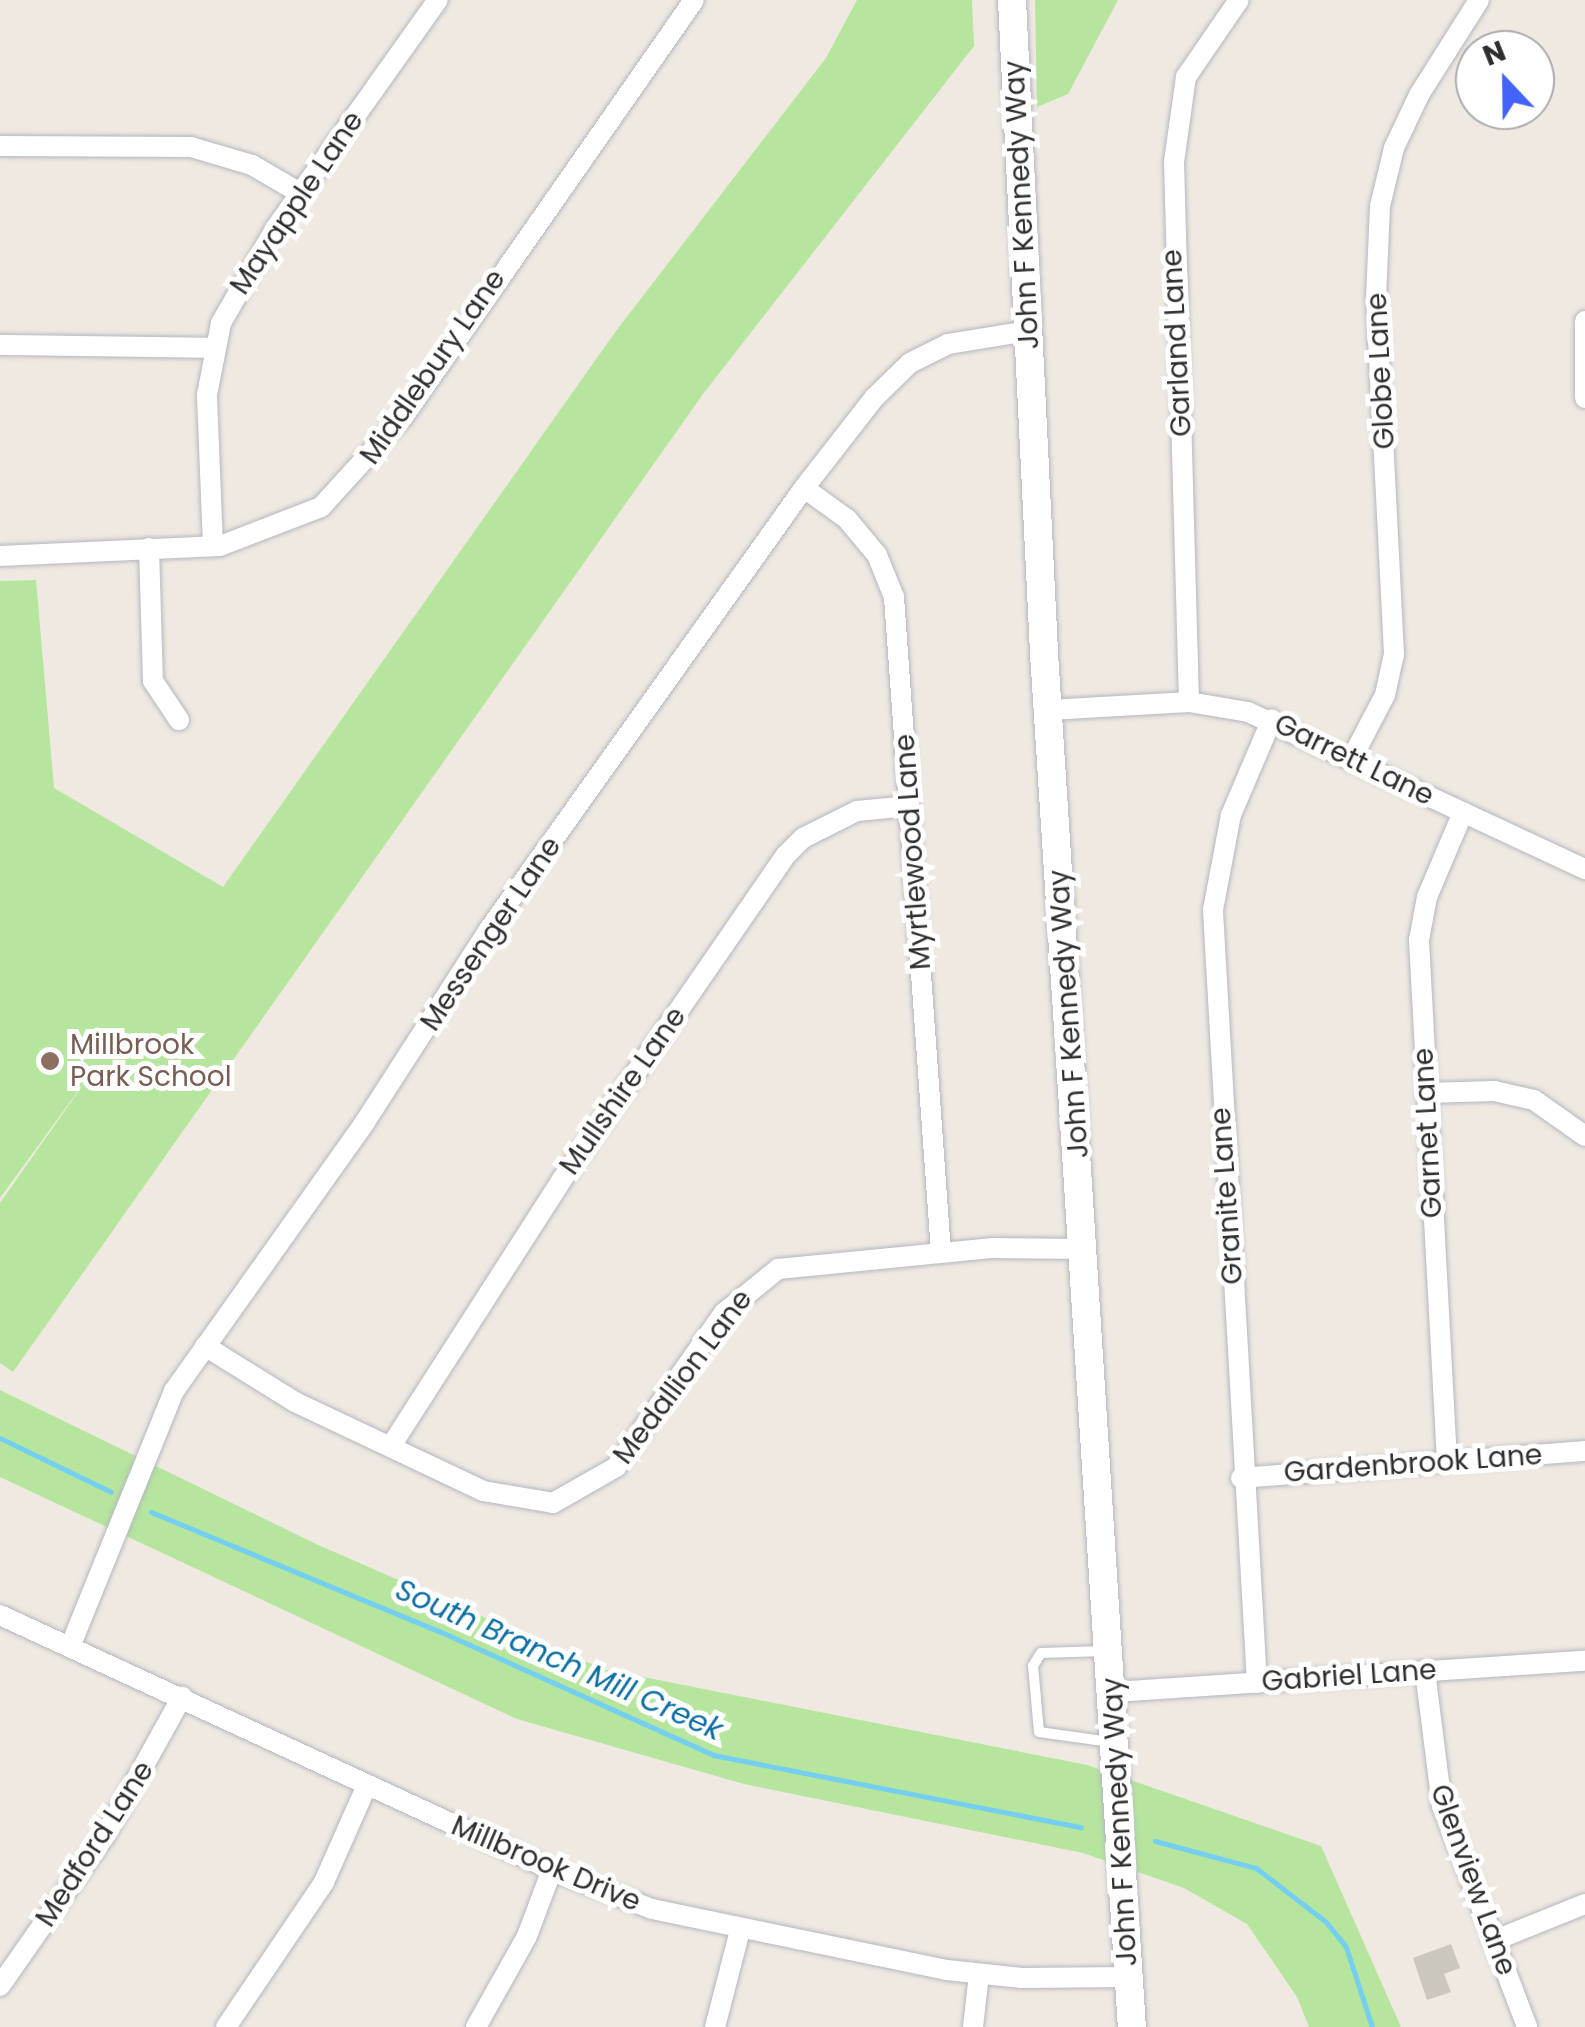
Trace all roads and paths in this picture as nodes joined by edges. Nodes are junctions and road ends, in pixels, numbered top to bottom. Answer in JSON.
{"nodes":[{"id":1,"x":438,"y":0,"type":"edge"},
{"id":2,"x":694,"y":0,"type":"edge"},
{"id":3,"x":1012,"y":0,"type":"edge"},
{"id":4,"x":1239,"y":0,"type":"edge"},
{"id":5,"x":1479,"y":0,"type":"edge"},
{"id":6,"x":0,"y":146,"type":"edge"},
{"id":7,"x":300,"y":194,"type":"junction"},
{"id":8,"x":1585,"y":321,"type":"edge"},
{"id":9,"x":1028,"y":332,"type":"junction"},
{"id":10,"x":0,"y":345,"type":"edge"},
{"id":11,"x":213,"y":348,"type":"junction"},
{"id":12,"x":1585,"y":398,"type":"edge"},
{"id":13,"x":804,"y":488,"type":"junction"},
{"id":14,"x":213,"y":546,"type":"junction"},
{"id":15,"x":149,"y":548,"type":"junction"},
{"id":16,"x":0,"y":556,"type":"edge"},
{"id":17,"x":1189,"y":702,"type":"junction"},
{"id":18,"x":1049,"y":710,"type":"junction"},
{"id":19,"x":1272,"y":719,"type":"junction"},
{"id":20,"x":179,"y":720,"type":"dead end"},
{"id":21,"x":1352,"y":758,"type":"junction"},
{"id":22,"x":910,"y":806,"type":"junction"},
{"id":23,"x":1463,"y":812,"type":"junction"},
{"id":24,"x":1585,"y":869,"type":"edge"},
{"id":25,"x":1426,"y":1093,"type":"junction"},
{"id":26,"x":1585,"y":1136,"type":"edge"},
{"id":27,"x":1084,"y":1249,"type":"junction"},
{"id":28,"x":941,"y":1252,"type":"junction"},
{"id":29,"x":205,"y":1346,"type":"junction"},
{"id":30,"x":391,"y":1446,"type":"junction"},
{"id":31,"x":1585,"y":1451,"type":"edge"},
{"id":32,"x":1447,"y":1461,"type":"junction"},
{"id":33,"x":1241,"y":1478,"type":"junction"},
{"id":34,"x":0,"y":1615,"type":"edge"},
{"id":35,"x":70,"y":1647,"type":"junction"},
{"id":36,"x":1110,"y":1650,"type":"junction"},
{"id":37,"x":1585,"y":1661,"type":"edge"},
{"id":38,"x":1425,"y":1671,"type":"junction"},
{"id":39,"x":1257,"y":1683,"type":"junction"},
{"id":40,"x":1113,"y":1692,"type":"junction"},
{"id":41,"x":182,"y":1697,"type":"junction"},
{"id":42,"x":1116,"y":1742,"type":"junction"},
{"id":43,"x":367,"y":1785,"type":"junction"},
{"id":44,"x":552,"y":1870,"type":"junction"},
{"id":45,"x":1585,"y":1904,"type":"edge"},
{"id":46,"x":740,"y":1930,"type":"junction"},
{"id":47,"x":1493,"y":1941,"type":"junction"},
{"id":48,"x":980,"y":1974,"type":"junction"},
{"id":49,"x":1129,"y":1977,"type":"junction"},
{"id":50,"x":0,"y":1986,"type":"edge"},
{"id":51,"x":226,"y":2027,"type":"edge"},
{"id":52,"x":476,"y":2027,"type":"edge"},
{"id":53,"x":715,"y":2027,"type":"edge"},
{"id":54,"x":973,"y":2027,"type":"edge"},
{"id":55,"x":1132,"y":2027,"type":"edge"},
{"id":56,"x":1527,"y":2027,"type":"edge"}],
"edges":[{"from":1,"to":7,"type":"street","name":"Mayapple Lane"},
{"from":2,"to":14,"type":"street","name":"Middlebury Lane"},
{"from":3,"to":9,"type":"street","name":"John F Kennedy Way"},
{"from":4,"to":17,"type":"street","name":"Garland Lane"},
{"from":5,"to":21,"type":"street","name":"Globe Lane"},
{"from":6,"to":7,"type":"street"},
{"from":7,"to":11,"type":"street","name":"Mayapple Lane"},
{"from":8,"to":12,"type":"street"},
{"from":9,"to":13,"type":"street","name":"Messenger Lane"},
{"from":9,"to":18,"type":"street","name":"John F Kennedy Way"},
{"from":10,"to":11,"type":"street"},
{"from":11,"to":14,"type":"street","name":"Mayapple Lane"},
{"from":13,"to":22,"type":"street","name":"Myrtlewood Lane"},
{"from":13,"to":29,"type":"street","name":"Messenger Lane"},
{"from":14,"to":15,"type":"street","name":"Middlebury Lane"},
{"from":15,"to":16,"type":"street","name":"Middlebury Lane"},
{"from":15,"to":20,"type":"street"},
{"from":17,"to":18,"type":"street","name":"Garrett Lane"},
{"from":17,"to":19,"type":"street","name":"Garrett Lane"},
{"from":18,"to":27,"type":"street","name":"John F Kennedy Way"},
{"from":19,"to":21,"type":"street","name":"Garrett Lane"},
{"from":19,"to":33,"type":"street","name":"Granite Lane"},
{"from":21,"to":23,"type":"street","name":"Garrett Lane"},
{"from":22,"to":28,"type":"street","name":"Myrtlewood Lane"},
{"from":22,"to":30,"type":"street","name":"Mullshire Lane"},
{"from":23,"to":24,"type":"street","name":"Garrett Lane"},
{"from":23,"to":25,"type":"street","name":"Garnet Lane"},
{"from":25,"to":26,"type":"street"},
{"from":25,"to":32,"type":"street","name":"Garnet Lane"},
{"from":27,"to":28,"type":"street","name":"Medallion Lane"},
{"from":27,"to":36,"type":"street","name":"John F Kennedy Way"},
{"from":28,"to":30,"type":"street","name":"Medallion Lane"},
{"from":29,"to":30,"type":"street","name":"Medallion Lane"},
{"from":29,"to":35,"type":"street","name":"Messenger Lane"},
{"from":31,"to":32,"type":"street","name":"Gardenbrook Lane"},
{"from":32,"to":33,"type":"street","name":"Gardenbrook Lane"},
{"from":33,"to":39,"type":"street","name":"Granite Lane"},
{"from":34,"to":35,"type":"street","name":"Millbrook Drive"},
{"from":35,"to":41,"type":"street","name":"Millbrook Drive"},
{"from":36,"to":40,"type":"street","name":"John F Kennedy Way"},
{"from":36,"to":42,"type":"lane"},
{"from":37,"to":38,"type":"street","name":"Gabriel Lane"},
{"from":38,"to":39,"type":"street","name":"Gabriel Lane"},
{"from":38,"to":47,"type":"street","name":"Glenview Lane"},
{"from":39,"to":40,"type":"street","name":"Gabriel Lane"},
{"from":40,"to":42,"type":"street","name":"John F Kennedy Way"},
{"from":41,"to":43,"type":"street","name":"Millbrook Drive"},
{"from":41,"to":50,"type":"street","name":"Medford Lane"},
{"from":42,"to":49,"type":"street","name":"John F Kennedy Way"},
{"from":43,"to":44,"type":"street","name":"Millbrook Drive"},
{"from":43,"to":51,"type":"street"},
{"from":44,"to":46,"type":"street","name":"Millbrook Drive"},
{"from":44,"to":52,"type":"street"},
{"from":45,"to":47,"type":"street"},
{"from":46,"to":48,"type":"street","name":"Millbrook Drive"},
{"from":46,"to":53,"type":"street"},
{"from":47,"to":56,"type":"street","name":"Glenview Lane"},
{"from":48,"to":49,"type":"street","name":"Millbrook Drive"},
{"from":48,"to":54,"type":"street"},
{"from":49,"to":55,"type":"street","name":"John F Kennedy Way"}]}
